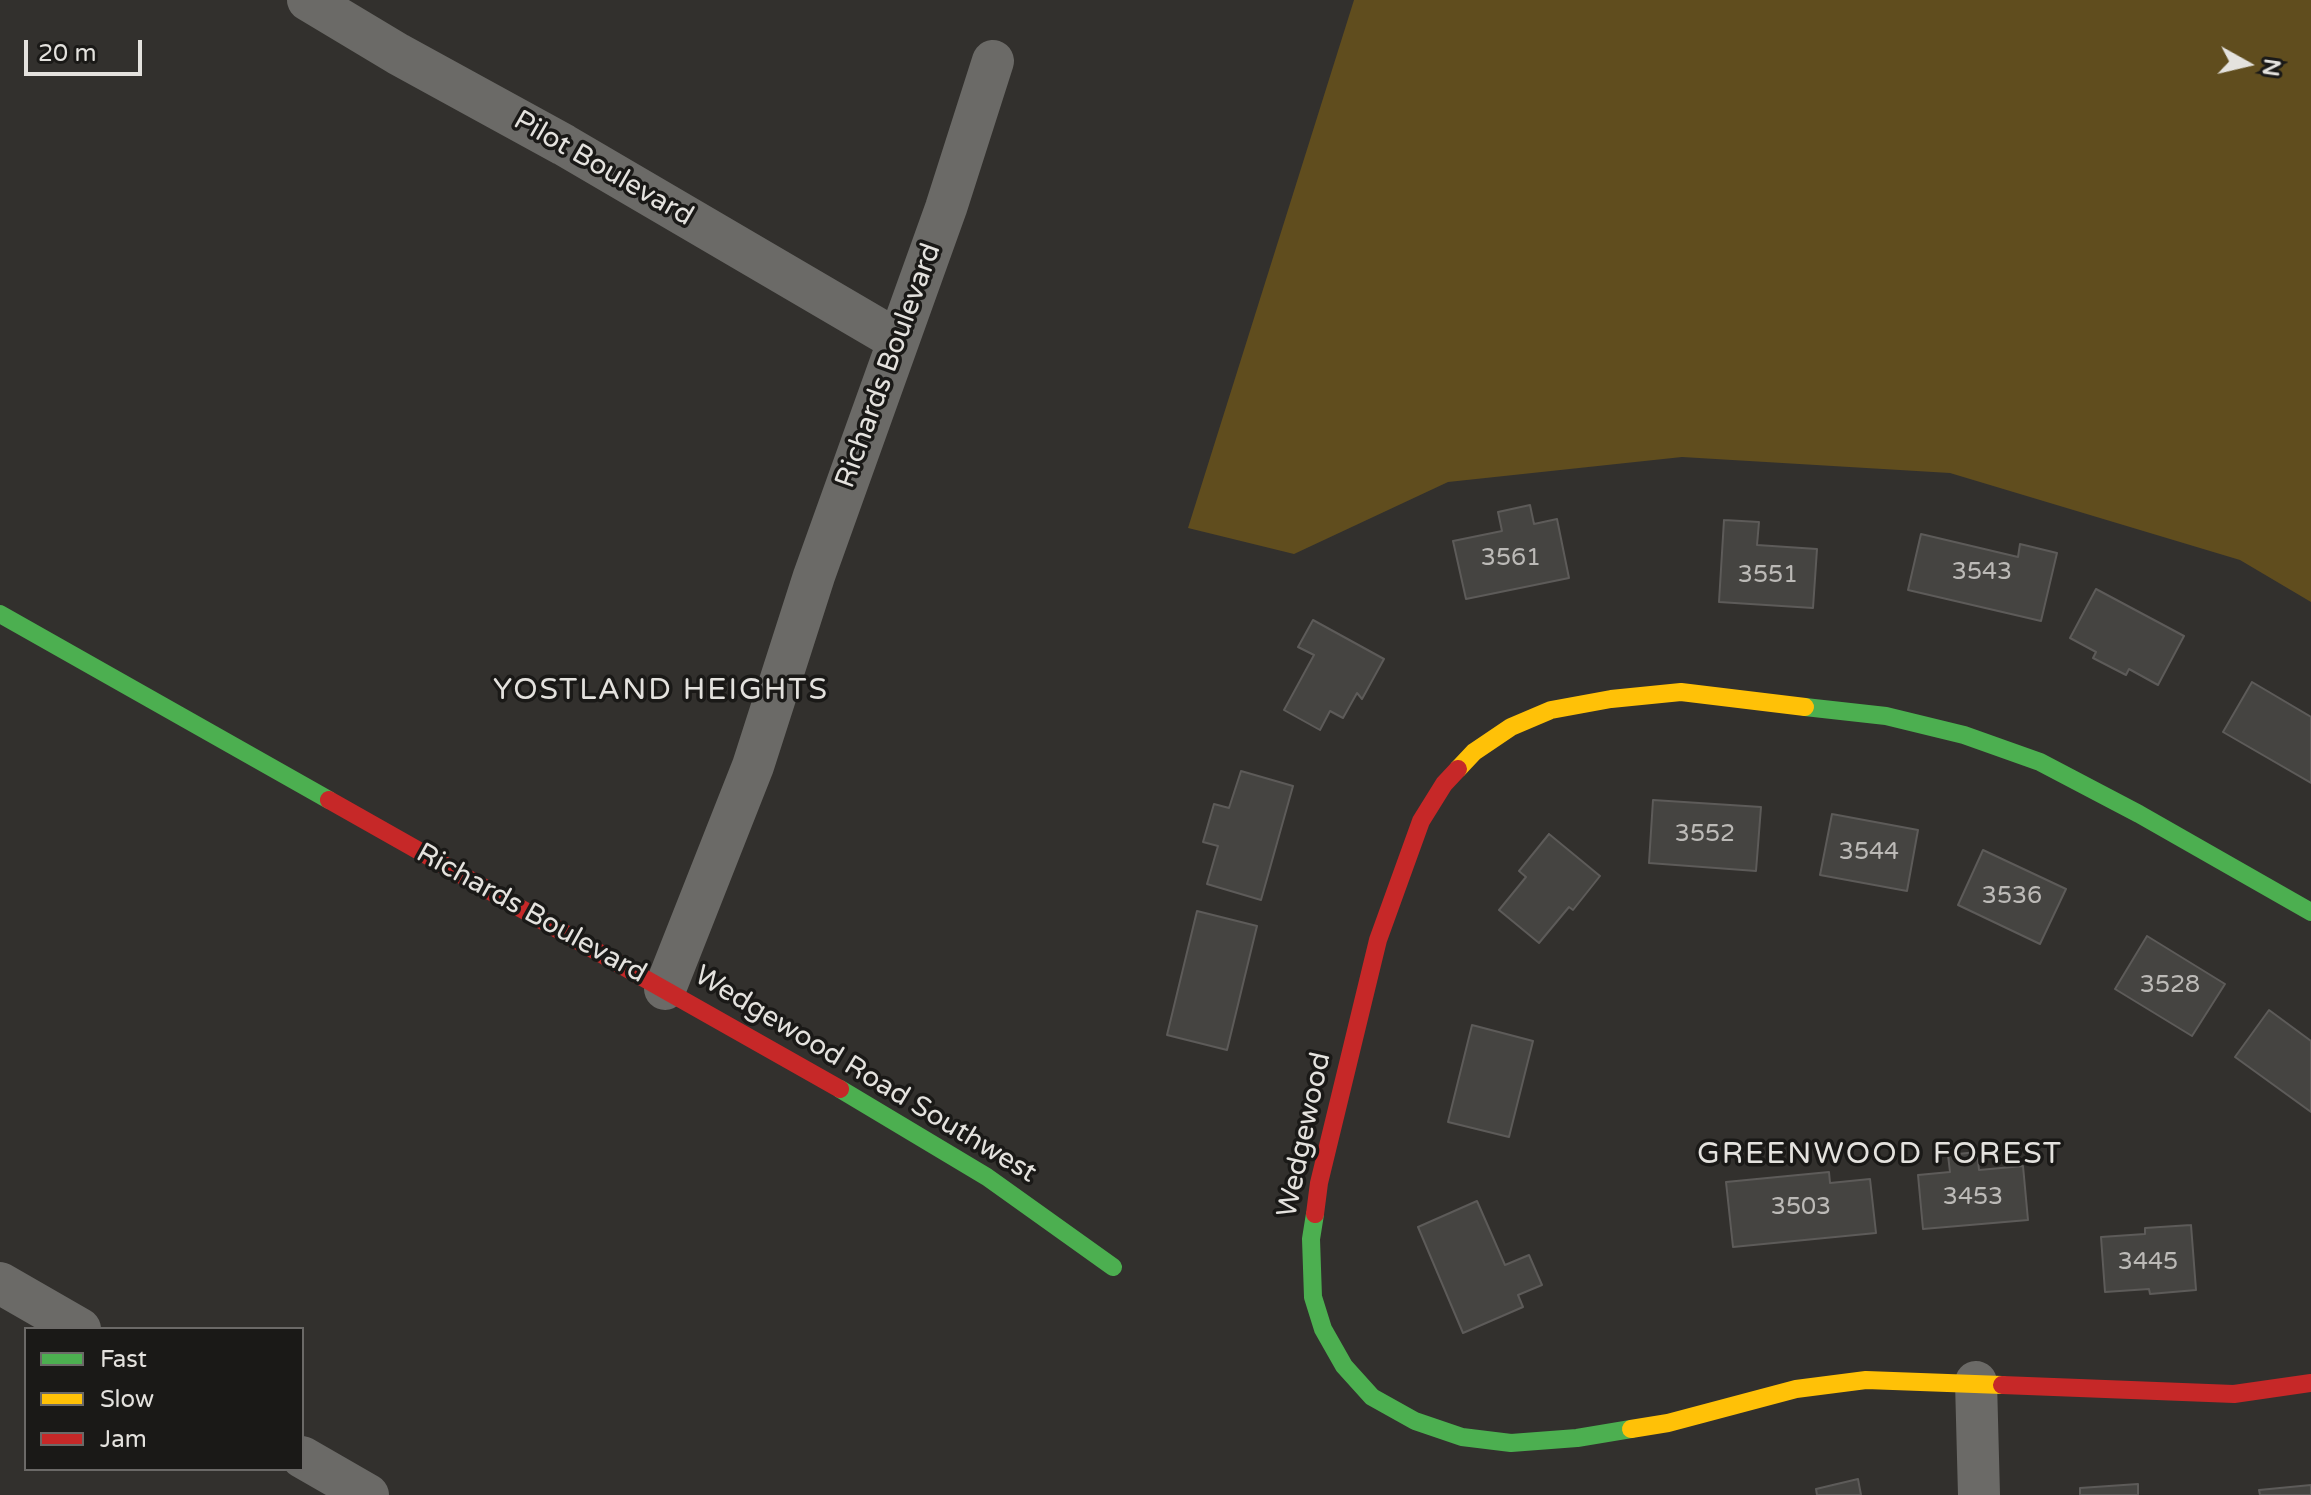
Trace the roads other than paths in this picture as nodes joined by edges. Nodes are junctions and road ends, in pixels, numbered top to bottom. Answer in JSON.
{"nodes":[{"id":1,"x":308,"y":0,"type":"edge"},
{"id":2,"x":993,"y":61,"type":"dead end"},
{"id":3,"x":897,"y":340,"type":"junction"},
{"id":4,"x":0,"y":614,"type":"edge"},
{"id":5,"x":2311,"y":912,"type":"edge"},
{"id":6,"x":665,"y":989,"type":"junction"},
{"id":7,"x":1113,"y":1267,"type":"dead end"},
{"id":8,"x":0,"y":1283,"type":"edge"},
{"id":9,"x":77,"y":1327,"type":"edge"},
{"id":10,"x":1976,"y":1382,"type":"junction"},
{"id":11,"x":2311,"y":1383,"type":"edge"},
{"id":12,"x":304,"y":1458,"type":"edge"},
{"id":13,"x":368,"y":1495,"type":"edge"},
{"id":14,"x":1979,"y":1495,"type":"edge"}],
"edges":[{"from":1,"to":3,"type":"street","name":"Pilot Boulevard"},
{"from":2,"to":3,"type":"street","name":"Richards Boulevard"},
{"from":3,"to":6,"type":"street","name":"Richards Boulevard"},
{"from":4,"to":6,"type":"street","name":"Richards Boulevard"},
{"from":5,"to":10,"type":"street","name":"Wedgewood"},
{"from":6,"to":7,"type":"street","name":"Wedgewood Road Southwest"},
{"from":8,"to":9,"type":"street"},
{"from":10,"to":11,"type":"street"},
{"from":10,"to":14,"type":"street"},
{"from":12,"to":13,"type":"street"}]}
